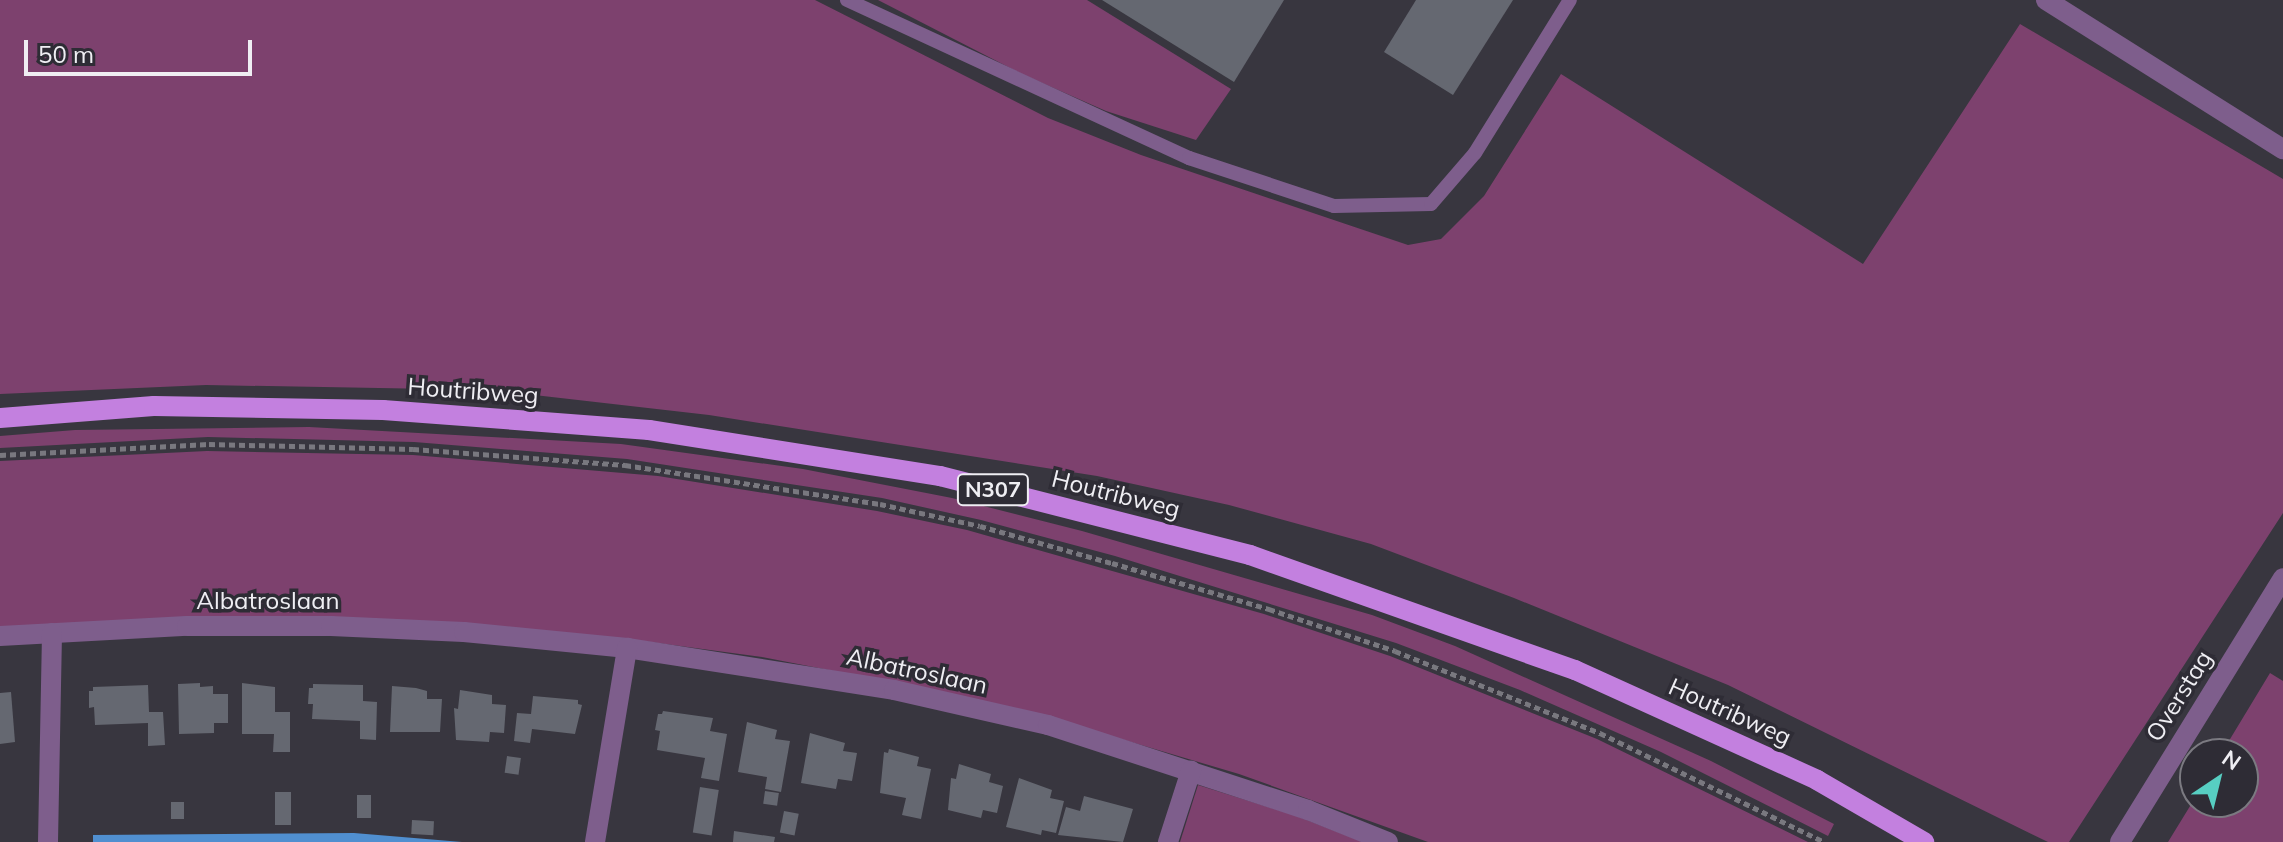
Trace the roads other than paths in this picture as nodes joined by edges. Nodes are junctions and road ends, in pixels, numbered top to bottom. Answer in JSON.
{"nodes":[{"id":1,"x":847,"y":0,"type":"edge"},
{"id":2,"x":1570,"y":0,"type":"edge"},
{"id":3,"x":2046,"y":0,"type":"edge"},
{"id":4,"x":2283,"y":149,"type":"edge"},
{"id":5,"x":0,"y":418,"type":"edge"},
{"id":6,"x":2283,"y":578,"type":"edge"},
{"id":7,"x":52,"y":633,"type":"junction"},
{"id":8,"x":0,"y":636,"type":"edge"},
{"id":9,"x":627,"y":648,"type":"junction"},
{"id":10,"x":1191,"y":771,"type":"junction"},
{"id":11,"x":48,"y":842,"type":"edge"},
{"id":12,"x":595,"y":842,"type":"edge"},
{"id":13,"x":1168,"y":842,"type":"edge"},
{"id":14,"x":1388,"y":842,"type":"edge"},
{"id":15,"x":1924,"y":842,"type":"edge"},
{"id":16,"x":2120,"y":842,"type":"edge"}],
"edges":[{"from":1,"to":2,"type":"lane"},
{"from":3,"to":4,"type":"street"},
{"from":5,"to":15,"type":"main road","name":"Houtribweg","number":"N307"},
{"from":6,"to":16,"type":"street","name":"Overstag"},
{"from":7,"to":8,"type":"street","name":"Albatroslaan"},
{"from":7,"to":9,"type":"street","name":"Albatroslaan"},
{"from":7,"to":11,"type":"street"},
{"from":9,"to":10,"type":"street","name":"Albatroslaan"},
{"from":9,"to":12,"type":"street"},
{"from":10,"to":13,"type":"street"},
{"from":10,"to":14,"type":"street","name":"Albatroslaan"}]}
